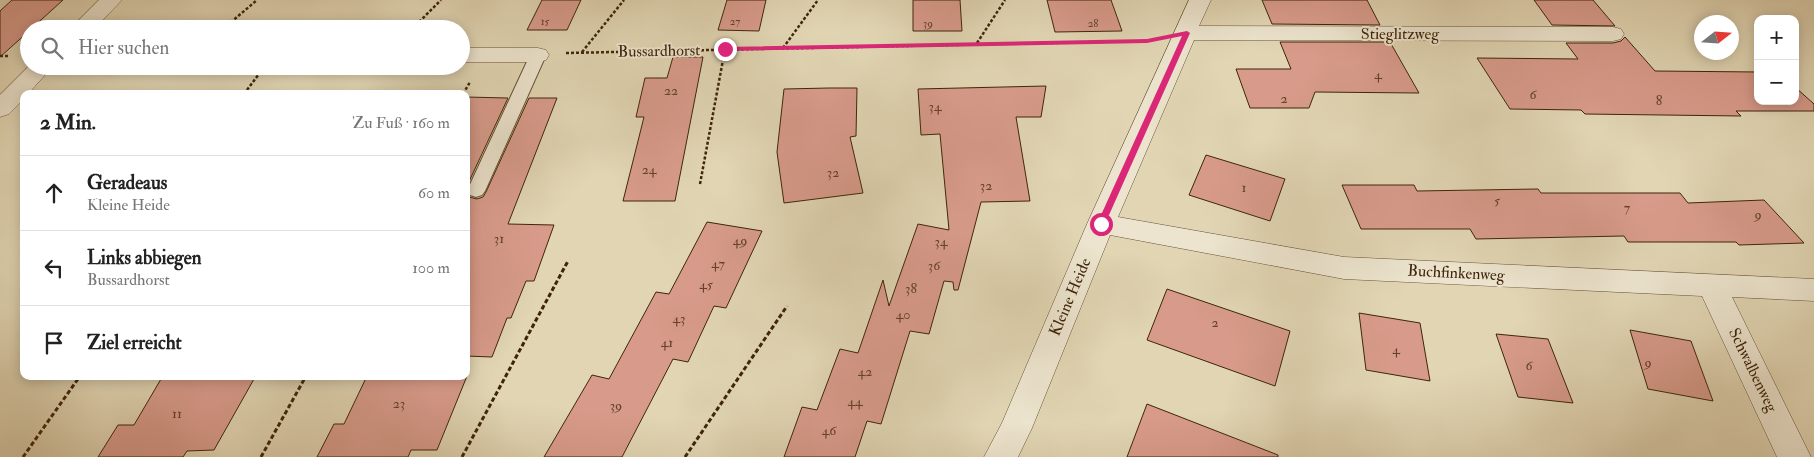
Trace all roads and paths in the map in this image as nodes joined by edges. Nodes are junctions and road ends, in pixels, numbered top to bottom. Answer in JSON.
{"nodes":[{"id":1,"x":111,"y":0,"type":"edge"},
{"id":2,"x":257,"y":0,"type":"edge"},
{"id":3,"x":441,"y":0,"type":"edge"},
{"id":4,"x":624,"y":0,"type":"edge"},
{"id":5,"x":818,"y":0,"type":"edge"},
{"id":6,"x":1005,"y":0,"type":"edge"},
{"id":7,"x":1200,"y":0,"type":"edge"},
{"id":8,"x":90,"y":20,"type":"edge"},
{"id":9,"x":234,"y":20,"type":"edge"},
{"id":10,"x":421,"y":20,"type":"edge"},
{"id":11,"x":1187,"y":33,"type":"junction"},
{"id":12,"x":1613,"y":34,"type":"dead end"},
{"id":13,"x":976,"y":44,"type":"junction"},
{"id":14,"x":783,"y":48,"type":"junction"},
{"id":15,"x":725,"y":49,"type":"junction"},
{"id":16,"x":582,"y":52,"type":"junction"},
{"id":17,"x":538,"y":55,"type":"junction"},
{"id":18,"x":470,"y":56,"type":"edge"},
{"id":19,"x":33,"y":75,"type":"edge"},
{"id":20,"x":258,"y":75,"type":"edge"},
{"id":21,"x":247,"y":90,"type":"edge"},
{"id":22,"x":0,"y":109,"type":"edge"},
{"id":23,"x":700,"y":184,"type":"dead end"},
{"id":24,"x":476,"y":191,"type":"dead end"},
{"id":25,"x":1101,"y":224,"type":"junction"},
{"id":26,"x":568,"y":261,"type":"dead end"},
{"id":27,"x":1711,"y":284,"type":"junction"},
{"id":28,"x":1814,"y":290,"type":"edge"},
{"id":29,"x":787,"y":306,"type":"dead end"},
{"id":30,"x":77,"y":380,"type":"edge"},
{"id":31,"x":304,"y":380,"type":"edge"},
{"id":32,"x":23,"y":457,"type":"edge"},
{"id":33,"x":262,"y":457,"type":"edge"},
{"id":34,"x":462,"y":457,"type":"edge"},
{"id":35,"x":685,"y":457,"type":"edge"},
{"id":36,"x":1001,"y":457,"type":"edge"},
{"id":37,"x":1794,"y":457,"type":"edge"}],
"edges":[{"from":1,"to":8,"type":"street"},
{"from":2,"to":9,"type":"path"},
{"from":3,"to":10,"type":"path"},
{"from":4,"to":16,"type":"path"},
{"from":5,"to":14,"type":"path"},
{"from":6,"to":13,"type":"path"},
{"from":7,"to":11,"type":"street","name":"Kleine Heide"},
{"from":11,"to":12,"type":"street","name":"Stieglitzweg"},
{"from":11,"to":13,"type":"path","name":"Bussardhorst"},
{"from":11,"to":25,"type":"street","name":"Kleine Heide"},
{"from":13,"to":14,"type":"path","name":"Bussardhorst"},
{"from":14,"to":15,"type":"path","name":"Bussardhorst"},
{"from":15,"to":16,"type":"path","name":"Bussardhorst"},
{"from":15,"to":23,"type":"path"},
{"from":16,"to":17,"type":"path","name":"Bussardhorst"},
{"from":17,"to":18,"type":"street"},
{"from":17,"to":24,"type":"lane"},
{"from":19,"to":22,"type":"street"},
{"from":20,"to":21,"type":"path"},
{"from":25,"to":27,"type":"street","name":"Buchfinkenweg"},
{"from":25,"to":36,"type":"street","name":"Kleine Heide"},
{"from":26,"to":34,"type":"path"},
{"from":27,"to":28,"type":"street","name":"Buchfinkenweg"},
{"from":27,"to":37,"type":"street","name":"Schwalbenweg"},
{"from":29,"to":35,"type":"path"},
{"from":30,"to":32,"type":"path"},
{"from":31,"to":33,"type":"path"}]}
